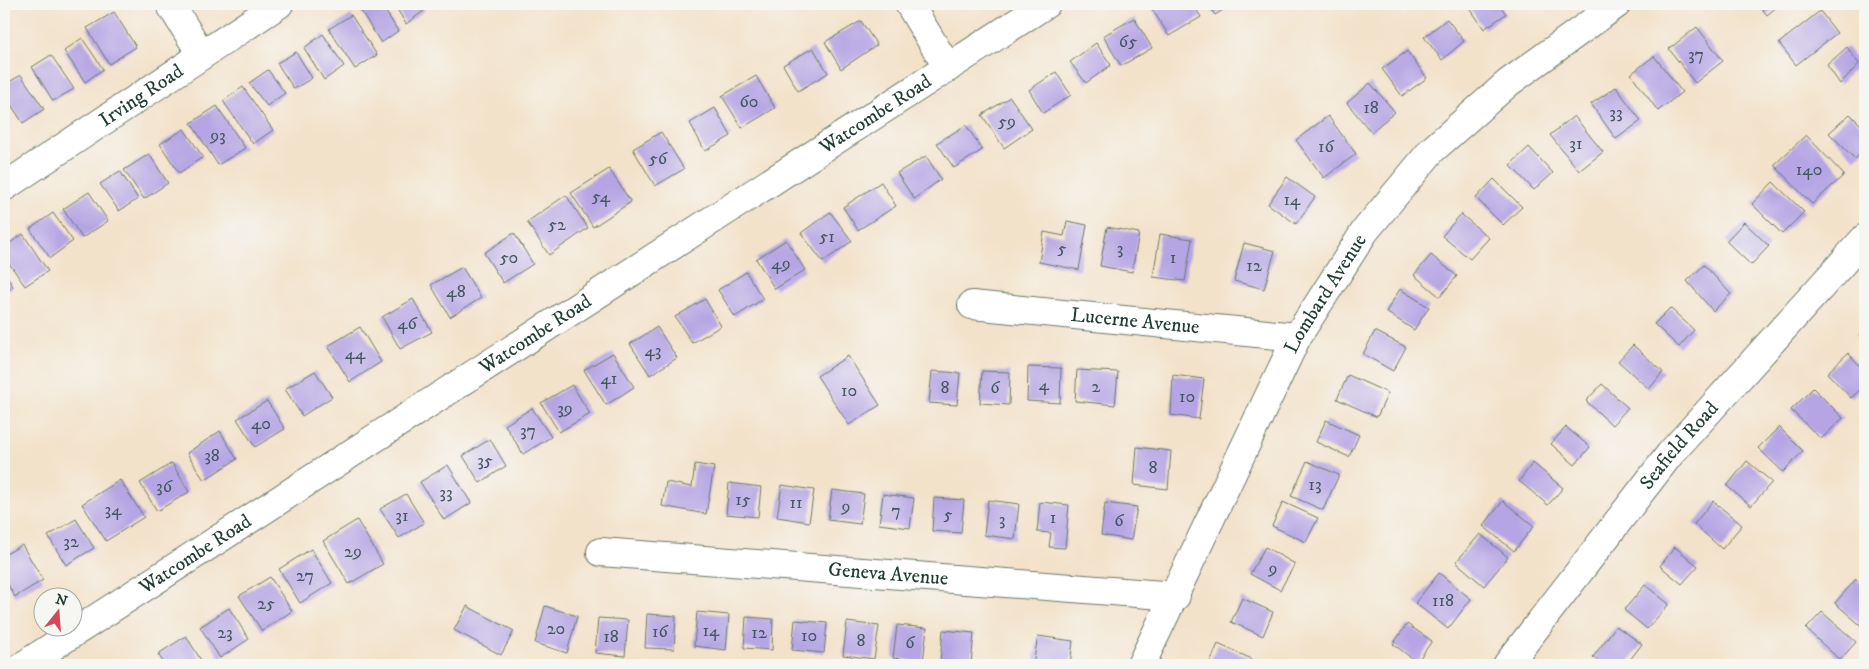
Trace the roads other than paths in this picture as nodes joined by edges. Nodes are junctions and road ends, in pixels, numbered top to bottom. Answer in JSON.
{"nodes":[{"id":1,"x":170,"y":4,"type":"edge"},
{"id":2,"x":279,"y":4,"type":"edge"},
{"id":3,"x":909,"y":4,"type":"edge"},
{"id":4,"x":1046,"y":4,"type":"edge"},
{"id":5,"x":1616,"y":4,"type":"edge"},
{"id":6,"x":202,"y":55,"type":"junction"},
{"id":7,"x":948,"y":68,"type":"junction"},
{"id":8,"x":4,"y":186,"type":"edge"},
{"id":9,"x":1865,"y":238,"type":"edge"},
{"id":10,"x":972,"y":305,"type":"dead end"},
{"id":11,"x":1297,"y":337,"type":"junction"},
{"id":12,"x":601,"y":552,"type":"dead end"},
{"id":13,"x":1176,"y":596,"type":"junction"},
{"id":14,"x":24,"y":665,"type":"edge"},
{"id":15,"x":1141,"y":665,"type":"edge"},
{"id":16,"x":1507,"y":665,"type":"edge"}],
"edges":[{"from":1,"to":6,"type":"street"},
{"from":2,"to":6,"type":"street","name":"Irving Road"},
{"from":3,"to":7,"type":"street"},
{"from":4,"to":7,"type":"street","name":"Watcombe Road"},
{"from":5,"to":11,"type":"street","name":"Lombard Avenue"},
{"from":6,"to":8,"type":"street","name":"Irving Road"},
{"from":7,"to":14,"type":"street","name":"Watcombe Road"},
{"from":9,"to":16,"type":"street","name":"Seafield Road"},
{"from":10,"to":11,"type":"street","name":"Lucerne Avenue"},
{"from":11,"to":13,"type":"street","name":"Lombard Avenue"},
{"from":12,"to":13,"type":"street","name":"Geneva Avenue"},
{"from":13,"to":15,"type":"street","name":"Lombard Avenue"}]}
